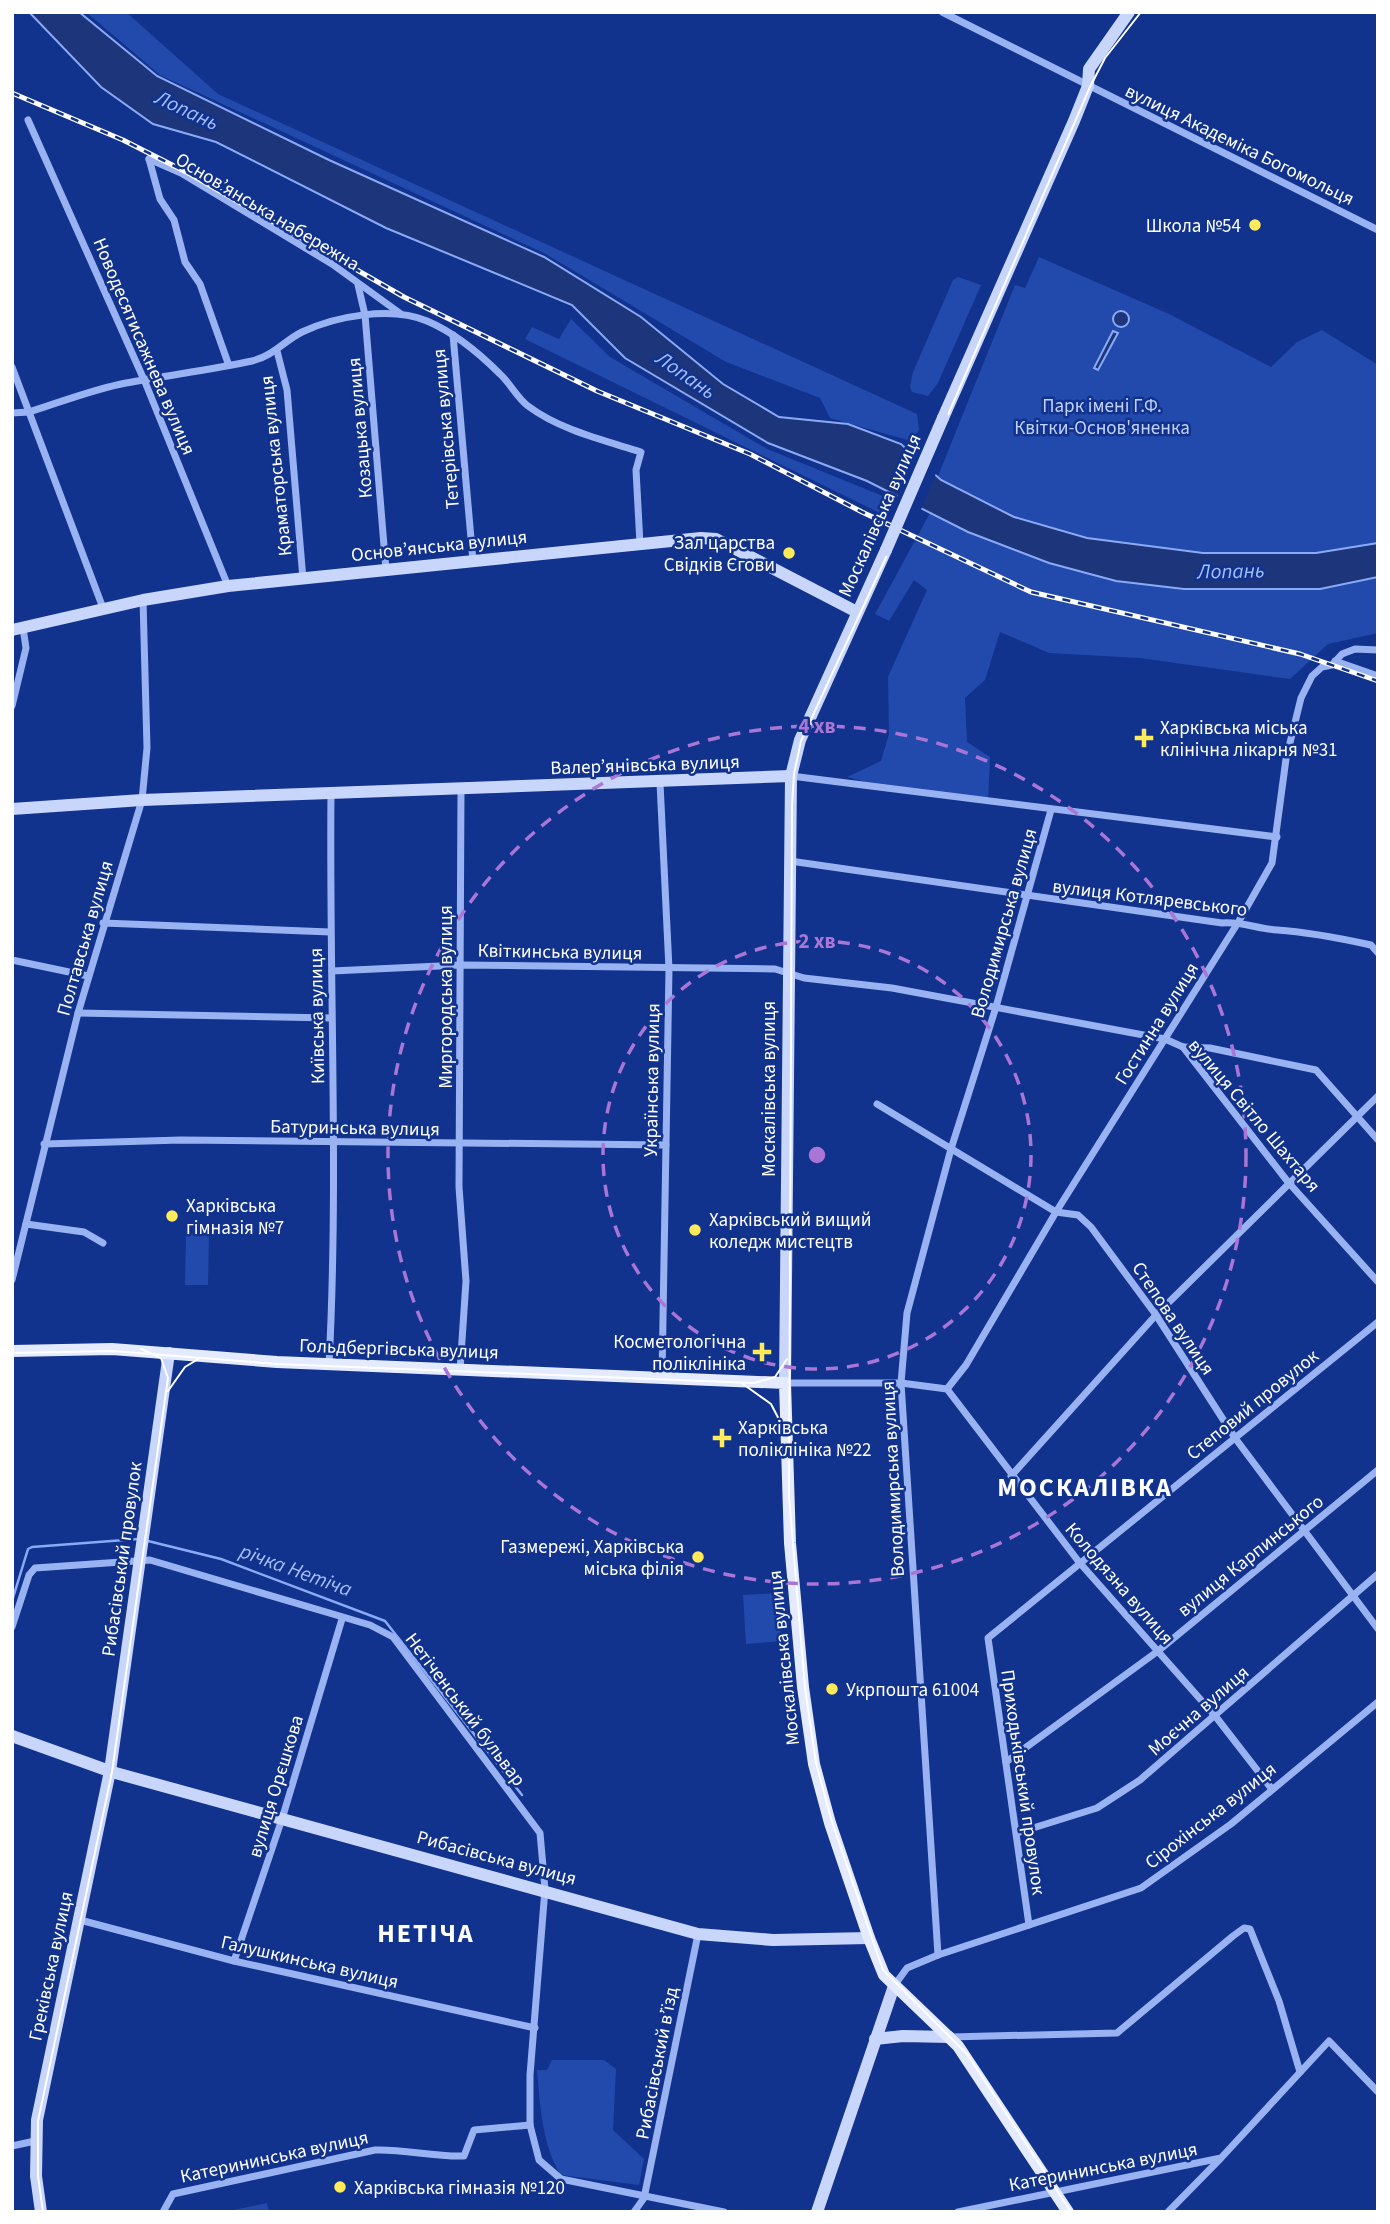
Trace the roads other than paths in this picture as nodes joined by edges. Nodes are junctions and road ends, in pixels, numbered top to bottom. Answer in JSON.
{"nodes":[{"id":1,"x":942,"y":12,"type":"edge"},
{"id":2,"x":1129,"y":12,"type":"edge"},
{"id":3,"x":1088,"y":86,"type":"junction"},
{"id":4,"x":28,"y":120,"type":"dead end"},
{"id":5,"x":1378,"y":230,"type":"edge"},
{"id":6,"x":358,"y":284,"type":"junction"},
{"id":7,"x":365,"y":315,"type":"junction"},
{"id":8,"x":403,"y":315,"type":"junction"},
{"id":9,"x":453,"y":335,"type":"junction"},
{"id":10,"x":277,"y":351,"type":"junction"},
{"id":11,"x":228,"y":363,"type":"junction"},
{"id":12,"x":12,"y":367,"type":"edge"},
{"id":13,"x":145,"y":382,"type":"junction"},
{"id":14,"x":29,"y":412,"type":"junction"},
{"id":15,"x":12,"y":413,"type":"edge"},
{"id":16,"x":640,"y":544,"type":"junction"},
{"id":17,"x":473,"y":561,"type":"junction"},
{"id":18,"x":386,"y":570,"type":"junction"},
{"id":19,"x":303,"y":579,"type":"junction"},
{"id":20,"x":228,"y":586,"type":"junction"},
{"id":21,"x":143,"y":600,"type":"junction"},
{"id":22,"x":103,"y":608,"type":"junction"},
{"id":23,"x":857,"y":612,"type":"junction"},
{"id":24,"x":18,"y":629,"type":"edge"},
{"id":25,"x":1378,"y":650,"type":"edge"},
{"id":26,"x":1337,"y":660,"type":"junction"},
{"id":27,"x":1378,"y":676,"type":"edge"},
{"id":28,"x":12,"y":706,"type":"edge"},
{"id":29,"x":791,"y":776,"type":"junction"},
{"id":30,"x":660,"y":783,"type":"junction"},
{"id":31,"x":461,"y":790,"type":"junction"},
{"id":32,"x":331,"y":794,"type":"junction"},
{"id":33,"x":142,"y":800,"type":"junction"},
{"id":34,"x":12,"y":808,"type":"edge"},
{"id":35,"x":1051,"y":810,"type":"junction"},
{"id":36,"x":1277,"y":837,"type":"junction"},
{"id":37,"x":790,"y":861,"type":"junction"},
{"id":38,"x":1026,"y":897,"type":"junction"},
{"id":39,"x":1239,"y":921,"type":"junction"},
{"id":40,"x":103,"y":923,"type":"junction"},
{"id":41,"x":330,"y":932,"type":"junction"},
{"id":42,"x":1378,"y":953,"type":"edge"},
{"id":43,"x":12,"y":960,"type":"edge"},
{"id":44,"x":461,"y":965,"type":"junction"},
{"id":45,"x":669,"y":969,"type":"junction"},
{"id":46,"x":331,"y":971,"type":"junction"},
{"id":47,"x":788,"y":971,"type":"junction"},
{"id":48,"x":89,"y":976,"type":"junction"},
{"id":49,"x":996,"y":1007,"type":"junction"},
{"id":50,"x":78,"y":1013,"type":"junction"},
{"id":51,"x":331,"y":1018,"type":"junction"},
{"id":52,"x":1165,"y":1039,"type":"junction"},
{"id":53,"x":1183,"y":1047,"type":"junction"},
{"id":54,"x":1378,"y":1096,"type":"edge"},
{"id":55,"x":877,"y":1104,"type":"dead end"},
{"id":56,"x":1356,"y":1116,"type":"junction"},
{"id":57,"x":1378,"y":1140,"type":"edge"},
{"id":58,"x":44,"y":1144,"type":"junction"},
{"id":59,"x":334,"y":1144,"type":"junction"},
{"id":60,"x":461,"y":1144,"type":"junction"},
{"id":61,"x":666,"y":1145,"type":"junction"},
{"id":62,"x":951,"y":1149,"type":"junction"},
{"id":63,"x":1288,"y":1182,"type":"junction"},
{"id":64,"x":1056,"y":1212,"type":"junction"},
{"id":65,"x":26,"y":1224,"type":"junction"},
{"id":66,"x":103,"y":1243,"type":"dead end"},
{"id":67,"x":12,"y":1280,"type":"edge"},
{"id":68,"x":1378,"y":1282,"type":"edge"},
{"id":69,"x":1156,"y":1315,"type":"junction"},
{"id":70,"x":1378,"y":1322,"type":"edge"},
{"id":71,"x":12,"y":1351,"type":"edge"},
{"id":72,"x":169,"y":1353,"type":"junction"},
{"id":73,"x":329,"y":1364,"type":"junction"},
{"id":74,"x":460,"y":1370,"type":"junction"},
{"id":75,"x":662,"y":1377,"type":"junction"},
{"id":76,"x":785,"y":1383,"type":"junction"},
{"id":77,"x":901,"y":1383,"type":"junction"},
{"id":78,"x":947,"y":1390,"type":"junction"},
{"id":79,"x":1235,"y":1438,"type":"junction"},
{"id":80,"x":1378,"y":1470,"type":"edge"},
{"id":81,"x":1012,"y":1476,"type":"junction"},
{"id":82,"x":1304,"y":1530,"type":"junction"},
{"id":83,"x":142,"y":1560,"type":"junction"},
{"id":84,"x":1079,"y":1562,"type":"junction"},
{"id":85,"x":1378,"y":1574,"type":"edge"},
{"id":86,"x":1352,"y":1596,"type":"junction"},
{"id":87,"x":342,"y":1619,"type":"junction"},
{"id":88,"x":12,"y":1627,"type":"edge"},
{"id":89,"x":1378,"y":1629,"type":"edge"},
{"id":90,"x":988,"y":1644,"type":"joint"},
{"id":91,"x":1158,"y":1651,"type":"junction"},
{"id":92,"x":1378,"y":1702,"type":"edge"},
{"id":93,"x":1216,"y":1717,"type":"junction"},
{"id":94,"x":12,"y":1736,"type":"edge"},
{"id":95,"x":1006,"y":1762,"type":"junction"},
{"id":96,"x":115,"y":1772,"type":"junction"},
{"id":97,"x":1271,"y":1788,"type":"junction"},
{"id":98,"x":282,"y":1819,"type":"junction"},
{"id":99,"x":1017,"y":1833,"type":"junction"},
{"id":100,"x":545,"y":1889,"type":"junction"},
{"id":101,"x":80,"y":1920,"type":"junction"},
{"id":102,"x":1029,"y":1925,"type":"junction"},
{"id":103,"x":698,"y":1934,"type":"junction"},
{"id":104,"x":869,"y":1938,"type":"junction"},
{"id":105,"x":938,"y":1955,"type":"junction"},
{"id":106,"x":234,"y":1961,"type":"junction"},
{"id":107,"x":894,"y":1986,"type":"junction"},
{"id":108,"x":535,"y":2028,"type":"junction"},
{"id":109,"x":949,"y":2037,"type":"junction"},
{"id":110,"x":875,"y":2039,"type":"junction"},
{"id":111,"x":1300,"y":2072,"type":"junction"},
{"id":112,"x":1378,"y":2092,"type":"edge"},
{"id":113,"x":530,"y":2125,"type":"junction"},
{"id":114,"x":35,"y":2141,"type":"junction"},
{"id":115,"x":12,"y":2146,"type":"edge"},
{"id":116,"x":1221,"y":2158,"type":"junction"},
{"id":117,"x":1055,"y":2191,"type":"junction"},
{"id":118,"x":644,"y":2198,"type":"junction"},
{"id":119,"x":982,"y":2209,"type":"edge"},
{"id":120,"x":41,"y":2212,"type":"edge"},
{"id":121,"x":163,"y":2212,"type":"edge"},
{"id":122,"x":635,"y":2212,"type":"edge"},
{"id":123,"x":724,"y":2212,"type":"edge"},
{"id":124,"x":817,"y":2212,"type":"edge"},
{"id":125,"x":958,"y":2212,"type":"edge"},
{"id":126,"x":1068,"y":2212,"type":"edge"},
{"id":127,"x":1168,"y":2212,"type":"edge"}],
"edges":[{"from":1,"to":3,"type":"street","name":"вулиця Академіка Богомольця"},
{"from":2,"to":3,"type":"street","name":"Москалівська вулиця"},
{"from":3,"to":5,"type":"street","name":"вулиця Академіка Богомольця"},
{"from":3,"to":23,"type":"street","name":"Москалівська вулиця","bridge":true},
{"from":4,"to":13,"type":"street","name":"Новодесятисажнева вулиця"},
{"from":6,"to":7,"type":"street","name":"Козацька вулиця"},
{"from":6,"to":8,"type":"street","name":"Основ’янська набережна"},
{"from":6,"to":11,"type":"street","name":"Основ’янська набережна"},
{"from":7,"to":8,"type":"street"},
{"from":7,"to":10,"type":"street"},
{"from":7,"to":18,"type":"street","name":"Козацька вулиця"},
{"from":8,"to":9,"type":"street"},
{"from":9,"to":16,"type":"street"},
{"from":9,"to":17,"type":"street","name":"Тетерівська вулиця"},
{"from":10,"to":11,"type":"street"},
{"from":10,"to":19,"type":"street","name":"Краматорська вулиця"},
{"from":11,"to":13,"type":"street"},
{"from":12,"to":14,"type":"street"},
{"from":13,"to":14,"type":"street"},
{"from":13,"to":20,"type":"street","name":"Новодесятисажнева вулиця"},
{"from":14,"to":15,"type":"street"},
{"from":14,"to":22,"type":"street"},
{"from":16,"to":17,"type":"street","name":"Основ’янська вулиця"},
{"from":16,"to":23,"type":"street","name":"Основ’янська вулиця"},
{"from":17,"to":18,"type":"street","name":"Основ’янська вулиця"},
{"from":18,"to":19,"type":"street","name":"Основ’янська вулиця"},
{"from":19,"to":20,"type":"street","name":"Основ’янська вулиця"},
{"from":20,"to":21,"type":"street","name":"Основ’янська вулиця"},
{"from":21,"to":22,"type":"street","name":"Основ’янська вулиця"},
{"from":21,"to":33,"type":"street","name":"Полтавська вулиця"},
{"from":22,"to":24,"type":"street","name":"Основ’янська вулиця"},
{"from":23,"to":29,"type":"street","name":"Москалівська вулиця"},
{"from":24,"to":28,"type":"street"},
{"from":25,"to":26,"type":"street"},
{"from":26,"to":27,"type":"street"},
{"from":26,"to":36,"type":"street","name":"Гостинна вулиця"},
{"from":29,"to":30,"type":"street","name":"Валер’янівська вулиця"},
{"from":29,"to":35,"type":"street","name":"Валер’янівська вулиця"},
{"from":29,"to":37,"type":"street","name":"Москалівська вулиця"},
{"from":30,"to":31,"type":"street","name":"Валер’янівська вулиця"},
{"from":30,"to":45,"type":"street","name":"Українська вулиця"},
{"from":31,"to":32,"type":"street","name":"Валер’янівська вулиця"},
{"from":31,"to":44,"type":"street","name":"Миргородська вулиця"},
{"from":32,"to":33,"type":"street","name":"Валер’янівська вулиця"},
{"from":32,"to":41,"type":"street","name":"Київська вулиця"},
{"from":33,"to":34,"type":"street","name":"Валер’янівська вулиця"},
{"from":33,"to":40,"type":"street","name":"Полтавська вулиця"},
{"from":35,"to":36,"type":"street","name":"Валер’янівська вулиця"},
{"from":35,"to":38,"type":"street","name":"Володимирська вулиця"},
{"from":36,"to":39,"type":"street","name":"Гостинна вулиця"},
{"from":37,"to":38,"type":"street","name":"вулиця Котляревського"},
{"from":37,"to":47,"type":"street","name":"Москалівська вулиця"},
{"from":38,"to":39,"type":"street","name":"вулиця Котляревського"},
{"from":38,"to":49,"type":"street","name":"Володимирська вулиця"},
{"from":39,"to":42,"type":"street","name":"вулиця Котляревського"},
{"from":39,"to":52,"type":"street","name":"Гостинна вулиця"},
{"from":40,"to":41,"type":"street"},
{"from":40,"to":48,"type":"street","name":"Полтавська вулиця"},
{"from":41,"to":46,"type":"street","name":"Київська вулиця"},
{"from":43,"to":48,"type":"street"},
{"from":44,"to":45,"type":"street","name":"Квіткинська вулиця"},
{"from":44,"to":46,"type":"street","name":"Квіткинська вулиця"},
{"from":44,"to":60,"type":"street","name":"Миргородська вулиця"},
{"from":45,"to":47,"type":"street","name":"Квіткинська вулиця"},
{"from":45,"to":61,"type":"street","name":"Українська вулиця"},
{"from":46,"to":51,"type":"street","name":"Київська вулиця"},
{"from":47,"to":49,"type":"street","name":"вулиця Світло Шахтаря"},
{"from":47,"to":76,"type":"street","name":"Москалівська вулиця"},
{"from":48,"to":50,"type":"street","name":"Полтавська вулиця"},
{"from":49,"to":52,"type":"street","name":"вулиця Світло Шахтаря"},
{"from":49,"to":62,"type":"street","name":"Володимирська вулиця"},
{"from":50,"to":51,"type":"street"},
{"from":50,"to":58,"type":"street","name":"Полтавська вулиця"},
{"from":51,"to":59,"type":"street","name":"Київська вулиця"},
{"from":52,"to":53,"type":"street","name":"вулиця Світло Шахтаря"},
{"from":52,"to":64,"type":"street","name":"Гостинна вулиця"},
{"from":53,"to":56,"type":"street"},
{"from":53,"to":63,"type":"street","name":"вулиця Світло Шахтаря"},
{"from":54,"to":56,"type":"street"},
{"from":55,"to":62,"type":"street","name":"Степова вулиця"},
{"from":56,"to":57,"type":"street"},
{"from":56,"to":63,"type":"street"},
{"from":58,"to":59,"type":"street","name":"Батуринська вулиця"},
{"from":58,"to":65,"type":"street","name":"Полтавська вулиця"},
{"from":59,"to":60,"type":"street","name":"Батуринська вулиця"},
{"from":59,"to":73,"type":"street","name":"Київська вулиця"},
{"from":60,"to":61,"type":"street","name":"Батуринська вулиця"},
{"from":60,"to":74,"type":"street","name":"Миргородська вулиця"},
{"from":61,"to":75,"type":"street","name":"Українська вулиця"},
{"from":62,"to":64,"type":"street","name":"Степова вулиця"},
{"from":62,"to":77,"type":"street","name":"Володимирська вулиця"},
{"from":63,"to":68,"type":"street","name":"вулиця Світло Шахтаря"},
{"from":63,"to":69,"type":"street"},
{"from":64,"to":69,"type":"street","name":"Степова вулиця"},
{"from":64,"to":78,"type":"street","name":"Гостинна вулиця"},
{"from":65,"to":66,"type":"street"},
{"from":65,"to":67,"type":"street","name":"Полтавська вулиця"},
{"from":69,"to":79,"type":"street","name":"Степова вулиця"},
{"from":69,"to":81,"type":"street"},
{"from":70,"to":79,"type":"street","name":"Степовий провулок"},
{"from":71,"to":72,"type":"main road","name":"Гольдбергівська вулиця"},
{"from":72,"to":73,"type":"main road","name":"Гольдбергівська вулиця"},
{"from":72,"to":83,"type":"street","name":"Рибасівський провулок"},
{"from":73,"to":74,"type":"main road","name":"Гольдбергівська вулиця"},
{"from":74,"to":75,"type":"main road","name":"Гольдбергівська вулиця"},
{"from":75,"to":76,"type":"main road","name":"Гольдбергівська вулиця"},
{"from":76,"to":77,"type":"street"},
{"from":76,"to":104,"type":"main road","name":"Москалівська вулиця"},
{"from":77,"to":78,"type":"street"},
{"from":77,"to":105,"type":"street","name":"Володимирська вулиця"},
{"from":78,"to":81,"type":"street","name":"Колодязна вулиця"},
{"from":79,"to":82,"type":"street","name":"Степова вулиця"},
{"from":79,"to":84,"type":"street","name":"Степовий провулок"},
{"from":80,"to":82,"type":"street","name":"вулиця Карпинського"},
{"from":81,"to":84,"type":"street","name":"Колодязна вулиця"},
{"from":82,"to":86,"type":"street","name":"Степова вулиця"},
{"from":82,"to":91,"type":"street","name":"вулиця Карпинського"},
{"from":83,"to":87,"type":"street","name":"Нетіченський бульвар"},
{"from":83,"to":88,"type":"street","name":"Нетіченський бульвар"},
{"from":83,"to":96,"type":"street","name":"Рибасівський провулок"},
{"from":84,"to":90,"type":"street","name":"Степовий провулок"},
{"from":84,"to":91,"type":"street","name":"Колодязна вулиця"},
{"from":85,"to":86,"type":"street","name":"Моєчна вулиця"},
{"from":86,"to":89,"type":"street","name":"Степова вулиця"},
{"from":86,"to":93,"type":"street","name":"Моєчна вулиця"},
{"from":87,"to":98,"type":"street","name":"вулиця Орєшкова"},
{"from":87,"to":100,"type":"street","name":"Нетіченський бульвар"},
{"from":90,"to":95,"type":"street","name":"Приходьківський провулок"},
{"from":91,"to":93,"type":"street","name":"Колодязна вулиця"},
{"from":91,"to":95,"type":"street","name":"вулиця Карпинського"},
{"from":92,"to":97,"type":"street","name":"Сірохінська вулиця"},
{"from":93,"to":97,"type":"street","name":"Колодязна вулиця"},
{"from":93,"to":99,"type":"street","name":"Моєчна вулиця"},
{"from":94,"to":96,"type":"street"},
{"from":95,"to":99,"type":"street","name":"Приходьківський провулок"},
{"from":96,"to":98,"type":"street","name":"Рибасівська вулиця"},
{"from":96,"to":101,"type":"street","name":"Греківська вулиця"},
{"from":97,"to":102,"type":"street","name":"Сірохінська вулиця"},
{"from":98,"to":100,"type":"street","name":"Рибасівська вулиця"},
{"from":98,"to":106,"type":"street","name":"вулиця Орєшкова"},
{"from":99,"to":102,"type":"street","name":"Приходьківський провулок"},
{"from":100,"to":103,"type":"street","name":"Рибасівська вулиця"},
{"from":100,"to":108,"type":"street","name":"Нетіченський бульвар"},
{"from":101,"to":106,"type":"street","name":"Галушкинська вулиця"},
{"from":101,"to":114,"type":"street","name":"Греківська вулиця"},
{"from":102,"to":105,"type":"street","name":"Сірохінська вулиця"},
{"from":103,"to":104,"type":"street","name":"Рибасівська вулиця"},
{"from":103,"to":118,"type":"street","name":"Рибасівський в’їзд"},
{"from":104,"to":107,"type":"main road","name":"Москалівська вулиця"},
{"from":105,"to":107,"type":"street","name":"Сірохінська вулиця"},
{"from":106,"to":108,"type":"street","name":"Галушкинська вулиця"},
{"from":107,"to":109,"type":"main road","name":"Москалівська вулиця"},
{"from":107,"to":110,"type":"street"},
{"from":108,"to":113,"type":"street","name":"Нетіченський бульвар"},
{"from":109,"to":110,"type":"street"},
{"from":109,"to":111,"type":"street"},
{"from":109,"to":117,"type":"main road","name":"Москалівська вулиця"},
{"from":110,"to":124,"type":"street"},
{"from":111,"to":112,"type":"street","name":"Катерининська вулиця"},
{"from":111,"to":116,"type":"street","name":"Катерининська вулиця"},
{"from":113,"to":118,"type":"street"},
{"from":113,"to":121,"type":"street","name":"Катерининська вулиця"},
{"from":114,"to":115,"type":"street"},
{"from":114,"to":120,"type":"street","name":"Греківська вулиця"},
{"from":116,"to":117,"type":"street","name":"Катерининська вулиця"},
{"from":116,"to":127,"type":"street"},
{"from":117,"to":119,"type":"street","name":"Катерининська вулиця"},
{"from":117,"to":126,"type":"main road","name":"Москалівська вулиця"},
{"from":118,"to":122,"type":"street"},
{"from":118,"to":123,"type":"street"},
{"from":119,"to":125,"type":"street","name":"Катерининська вулиця"}]}
